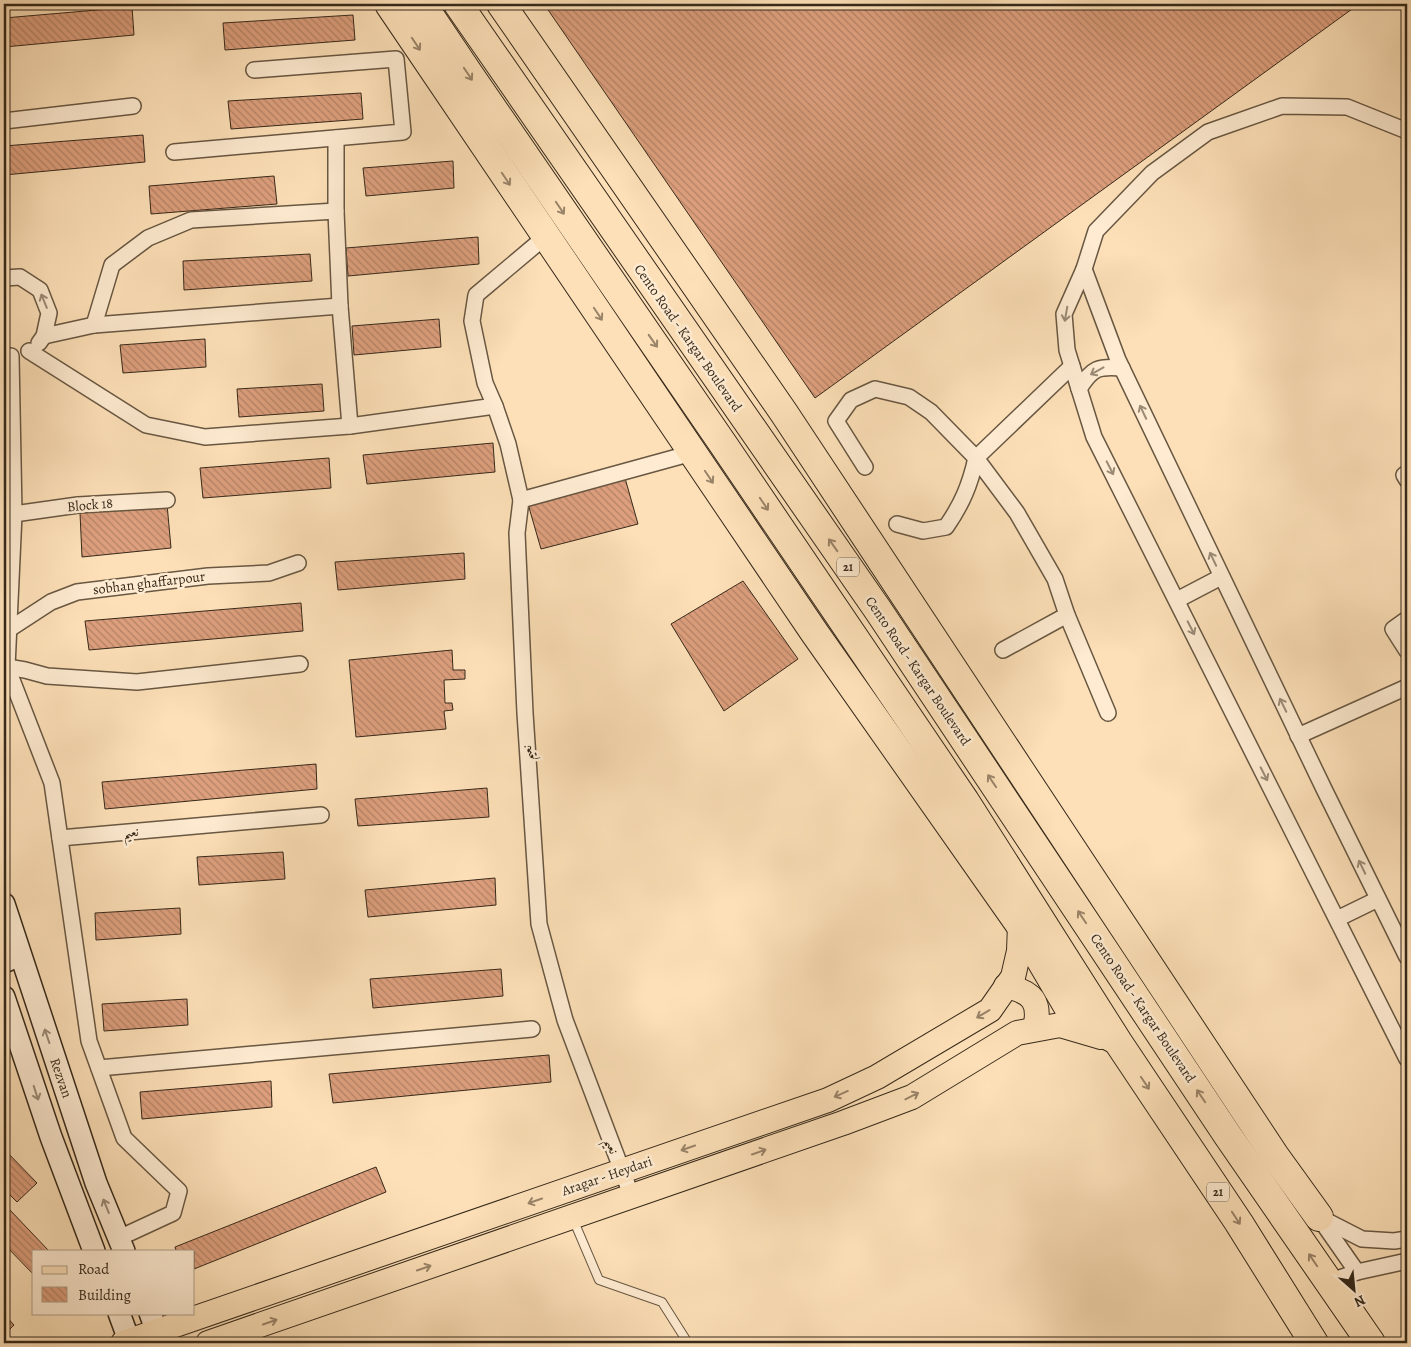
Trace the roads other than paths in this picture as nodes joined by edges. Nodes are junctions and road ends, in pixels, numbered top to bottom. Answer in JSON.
{"nodes":[{"id":1,"x":388,"y":4,"type":"edge"},
{"id":2,"x":422,"y":4,"type":"edge"},
{"id":3,"x":458,"y":4,"type":"edge"},
{"id":4,"x":501,"y":4,"type":"edge"},
{"id":5,"x":254,"y":70,"type":"dead end"},
{"id":6,"x":133,"y":106,"type":"dead end"},
{"id":7,"x":4,"y":121,"type":"edge"},
{"id":8,"x":1407,"y":131,"type":"edge"},
{"id":9,"x":336,"y":138,"type":"junction"},
{"id":10,"x":174,"y":152,"type":"dead end"},
{"id":11,"x":336,"y":211,"type":"junction"},
{"id":12,"x":545,"y":236,"type":"junction"},
{"id":13,"x":1084,"y":269,"type":"junction"},
{"id":14,"x":4,"y":278,"type":"edge"},
{"id":15,"x":340,"y":306,"type":"junction"},
{"id":16,"x":94,"y":325,"type":"junction"},
{"id":17,"x":44,"y":336,"type":"junction"},
{"id":18,"x":28,"y":351,"type":"junction"},
{"id":19,"x":7,"y":355,"type":"edge"},
{"id":20,"x":1072,"y":366,"type":"junction"},
{"id":21,"x":1122,"y":368,"type":"junction"},
{"id":22,"x":1079,"y":389,"type":"junction"},
{"id":23,"x":496,"y":406,"type":"junction"},
{"id":24,"x":350,"y":426,"type":"junction"},
{"id":25,"x":692,"y":453,"type":"junction"},
{"id":26,"x":976,"y":458,"type":"junction"},
{"id":27,"x":865,"y":467,"type":"dead end"},
{"id":28,"x":1407,"y":473,"type":"edge"},
{"id":29,"x":1407,"y":480,"type":"edge"},
{"id":30,"x":167,"y":500,"type":"dead end"},
{"id":31,"x":521,"y":500,"type":"junction"},
{"id":32,"x":14,"y":514,"type":"junction"},
{"id":33,"x":897,"y":524,"type":"dead end"},
{"id":34,"x":298,"y":562,"type":"dead end"},
{"id":35,"x":1221,"y":577,"type":"junction"},
{"id":36,"x":1177,"y":600,"type":"junction"},
{"id":37,"x":1067,"y":616,"type":"junction"},
{"id":38,"x":1407,"y":619,"type":"edge"},
{"id":39,"x":8,"y":630,"type":"junction"},
{"id":40,"x":1003,"y":650,"type":"dead end"},
{"id":41,"x":1407,"y":651,"type":"edge"},
{"id":42,"x":300,"y":664,"type":"dead end"},
{"id":43,"x":7,"y":668,"type":"junction"},
{"id":44,"x":1407,"y":687,"type":"edge"},
{"id":45,"x":1108,"y":713,"type":"dead end"},
{"id":46,"x":1298,"y":736,"type":"junction"},
{"id":47,"x":321,"y":815,"type":"dead end"},
{"id":48,"x":60,"y":838,"type":"junction"},
{"id":49,"x":1378,"y":899,"type":"junction"},
{"id":50,"x":4,"y":904,"type":"edge"},
{"id":51,"x":1337,"y":919,"type":"junction"},
{"id":52,"x":1020,"y":925,"type":"junction"},
{"id":53,"x":1405,"y":949,"type":"edge"},
{"id":54,"x":12,"y":958,"type":"edge"},
{"id":55,"x":1006,"y":986,"type":"junction"},
{"id":56,"x":4,"y":997,"type":"edge"},
{"id":57,"x":532,"y":1029,"type":"dead end"},
{"id":58,"x":1035,"y":1029,"type":"junction"},
{"id":59,"x":1118,"y":1042,"type":"junction"},
{"id":60,"x":1407,"y":1059,"type":"edge"},
{"id":61,"x":99,"y":1068,"type":"junction"},
{"id":62,"x":622,"y":1171,"type":"junction"},
{"id":63,"x":632,"y":1197,"type":"junction"},
{"id":64,"x":573,"y":1217,"type":"junction"},
{"id":65,"x":1320,"y":1218,"type":"junction"},
{"id":66,"x":1407,"y":1239,"type":"edge"},
{"id":67,"x":122,"y":1244,"type":"edge"},
{"id":68,"x":94,"y":1250,"type":"edge"},
{"id":69,"x":1407,"y":1261,"type":"edge"},
{"id":70,"x":1357,"y":1272,"type":"junction"},
{"id":71,"x":1328,"y":1282,"type":"junction"},
{"id":72,"x":119,"y":1314,"type":"edge"},
{"id":73,"x":156,"y":1329,"type":"edge"},
{"id":74,"x":128,"y":1342,"type":"edge"},
{"id":75,"x":208,"y":1343,"type":"edge"},
{"id":76,"x":688,"y":1343,"type":"edge"},
{"id":77,"x":1314,"y":1343,"type":"edge"},
{"id":78,"x":1371,"y":1343,"type":"edge"}],
"edges":[{"from":1,"to":12,"type":"highway","one_way":true},
{"from":2,"to":59,"type":"highway","number":"21","one_way":true},
{"from":71,"to":3,"type":"highway","name":"Cento Road - Kargar Boulevard","number":"21","one_way":true},
{"from":4,"to":65,"type":"highway"},
{"from":5,"to":9,"type":"street"},
{"from":6,"to":7,"type":"street"},
{"from":8,"to":13,"type":"street"},
{"from":9,"to":10,"type":"street"},
{"from":9,"to":11,"type":"street"},
{"from":11,"to":15,"type":"street"},
{"from":11,"to":16,"type":"street"},
{"from":12,"to":23,"type":"street","name":"نعیم"},
{"from":12,"to":25,"type":"highway","one_way":true},
{"from":13,"to":20,"type":"street","one_way":true},
{"from":13,"to":21,"type":"street"},
{"from":17,"to":14,"type":"street","one_way":true},
{"from":15,"to":16,"type":"street"},
{"from":15,"to":24,"type":"street"},
{"from":16,"to":17,"type":"street"},
{"from":17,"to":18,"type":"street"},
{"from":18,"to":19,"type":"street"},
{"from":18,"to":24,"type":"street"},
{"from":19,"to":32,"type":"street"},
{"from":20,"to":22,"type":"street"},
{"from":20,"to":26,"type":"street"},
{"from":21,"to":22,"type":"street","one_way":true},
{"from":35,"to":21,"type":"street","one_way":true},
{"from":22,"to":36,"type":"street","one_way":true},
{"from":23,"to":24,"type":"street"},
{"from":23,"to":31,"type":"street","name":"نعیم"},
{"from":25,"to":31,"type":"street"},
{"from":25,"to":52,"type":"highway","one_way":true},
{"from":26,"to":27,"type":"street"},
{"from":26,"to":33,"type":"street"},
{"from":26,"to":37,"type":"street"},
{"from":28,"to":29,"type":"street"},
{"from":30,"to":32,"type":"street","name":"Block 18"},
{"from":31,"to":62,"type":"street","name":"نعیم"},
{"from":32,"to":39,"type":"street"},
{"from":34,"to":39,"type":"street","name":"sobhan ghaffarpour"},
{"from":35,"to":36,"type":"street"},
{"from":46,"to":35,"type":"street","one_way":true},
{"from":36,"to":51,"type":"street","one_way":true},
{"from":37,"to":40,"type":"street"},
{"from":37,"to":45,"type":"street"},
{"from":38,"to":41,"type":"street"},
{"from":39,"to":43,"type":"street"},
{"from":42,"to":43,"type":"street"},
{"from":43,"to":48,"type":"street"},
{"from":44,"to":46,"type":"street"},
{"from":49,"to":46,"type":"street","one_way":true},
{"from":47,"to":48,"type":"street","name":"نعیم"},
{"from":48,"to":61,"type":"street"},
{"from":49,"to":51,"type":"street"},
{"from":49,"to":53,"type":"street"},
{"from":50,"to":54,"type":"main road","name":"Rezvan"},
{"from":51,"to":60,"type":"street"},
{"from":52,"to":55,"type":"main road","name":"Aragar - Heydari"},
{"from":52,"to":59,"type":"highway"},
{"from":67,"to":54,"type":"main road","name":"Rezvan","one_way":true},
{"from":55,"to":58,"type":"main road"},
{"from":55,"to":62,"type":"main road","name":"Aragar - Heydari","one_way":true},
{"from":56,"to":68,"type":"main road","name":"Rezvan","one_way":true},
{"from":57,"to":61,"type":"street"},
{"from":58,"to":59,"type":"main road","name":"Aragar - Heydari"},
{"from":63,"to":58,"type":"main road","name":"Aragar - Heydari","one_way":true},
{"from":59,"to":77,"type":"highway","number":"21","one_way":true},
{"from":61,"to":67,"type":"street"},
{"from":62,"to":63,"type":"street","name":"نعیم"},
{"from":62,"to":73,"type":"main road","name":"Aragar - Heydari","one_way":true},
{"from":63,"to":64,"type":"main road","name":"Aragar - Heydari"},
{"from":75,"to":64,"type":"main road","name":"Aragar - Heydari","one_way":true},
{"from":64,"to":76,"type":"lane"},
{"from":65,"to":66,"type":"street"},
{"from":65,"to":70,"type":"street"},
{"from":69,"to":70,"type":"street"},
{"from":70,"to":71,"type":"street"},
{"from":71,"to":78,"type":"highway","name":"Cento Road - Kargar Boulevard","number":"21"},
{"from":72,"to":74,"type":"main road"},
{"from":73,"to":74,"type":"main road","name":"Aragar - Heydari"}]}
